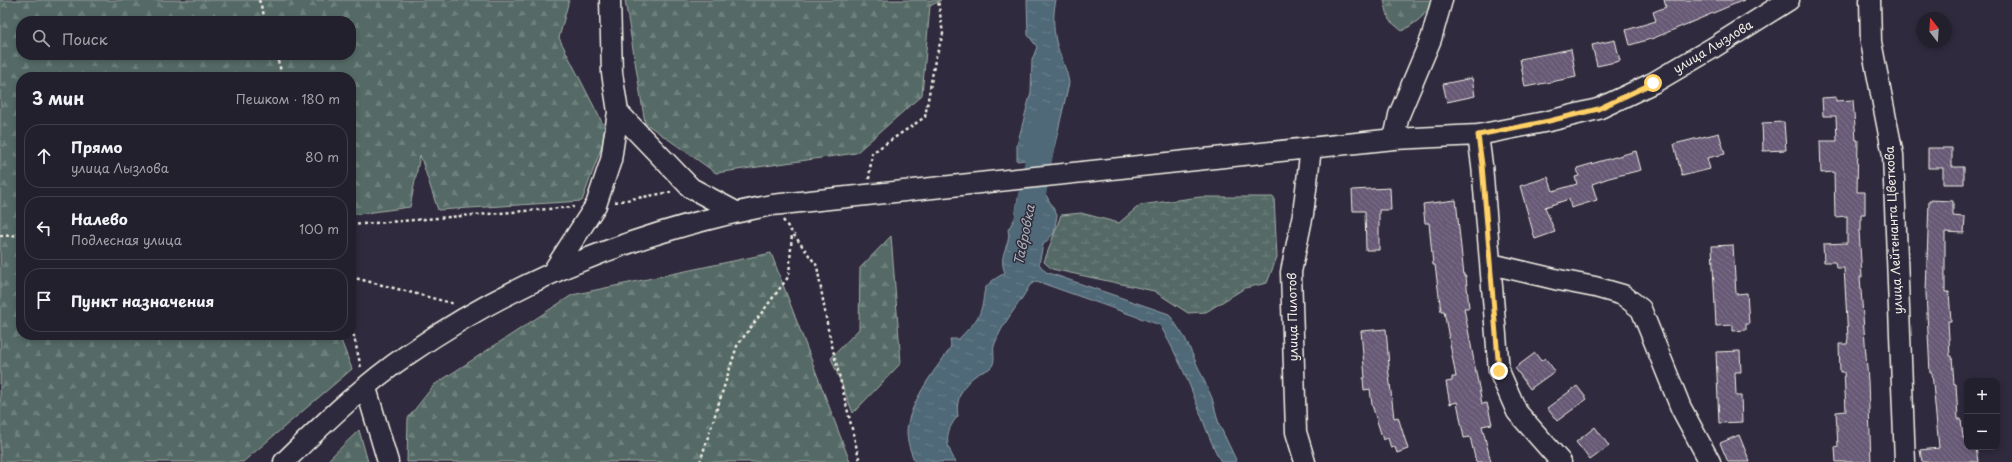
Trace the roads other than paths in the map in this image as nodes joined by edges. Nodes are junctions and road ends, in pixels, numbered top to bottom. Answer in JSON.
{"nodes":[{"id":1,"x":610,"y":0,"type":"edge"},
{"id":2,"x":1442,"y":0,"type":"edge"},
{"id":3,"x":1789,"y":0,"type":"edge"},
{"id":4,"x":1870,"y":0,"type":"edge"},
{"id":5,"x":618,"y":112,"type":"junction"},
{"id":6,"x":1478,"y":135,"type":"junction"},
{"id":7,"x":1394,"y":139,"type":"junction"},
{"id":8,"x":1311,"y":148,"type":"junction"},
{"id":9,"x":736,"y":212,"type":"junction"},
{"id":10,"x":1491,"y":264,"type":"junction"},
{"id":11,"x":552,"y":273,"type":"junction"},
{"id":12,"x":366,"y":388,"type":"junction"},
{"id":13,"x":284,"y":462,"type":"edge"},
{"id":14,"x":388,"y":462,"type":"edge"},
{"id":15,"x":1305,"y":462,"type":"edge"},
{"id":16,"x":1562,"y":462,"type":"edge"},
{"id":17,"x":1710,"y":462,"type":"edge"},
{"id":18,"x":1905,"y":462,"type":"edge"}],
"edges":[{"from":1,"to":5,"type":"street"},
{"from":2,"to":7,"type":"street"},
{"from":3,"to":6,"type":"street","name":"улица Лызлова"},
{"from":4,"to":18,"type":"street","name":"улица Лейтенанта Цветкова"},
{"from":5,"to":9,"type":"street"},
{"from":5,"to":11,"type":"street"},
{"from":6,"to":7,"type":"street","name":"улица Лызлова"},
{"from":6,"to":10,"type":"street"},
{"from":7,"to":8,"type":"street","name":"улица Лызлова"},
{"from":8,"to":9,"type":"street","name":"улица Лызлова"},
{"from":8,"to":15,"type":"street","name":"улица Пилотов"},
{"from":9,"to":11,"type":"street","name":"улица Лызлова"},
{"from":10,"to":16,"type":"street"},
{"from":10,"to":17,"type":"street"},
{"from":11,"to":12,"type":"street","name":"улица Лызлова"},
{"from":12,"to":13,"type":"street","name":"улица Лызлова"},
{"from":12,"to":14,"type":"street"}]}
